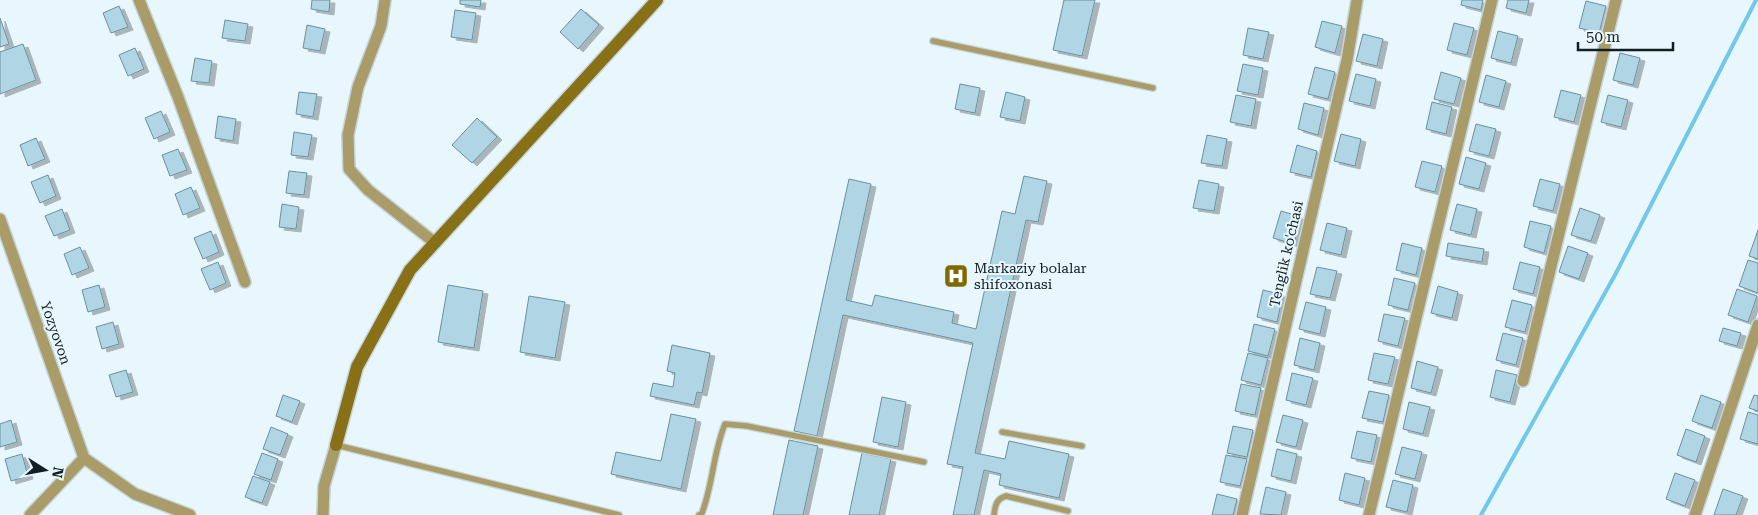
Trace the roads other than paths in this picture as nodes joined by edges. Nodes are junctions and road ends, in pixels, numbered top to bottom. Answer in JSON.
{"nodes":[{"id":1,"x":140,"y":0,"type":"edge"},
{"id":2,"x":385,"y":0,"type":"edge"},
{"id":3,"x":656,"y":0,"type":"edge"},
{"id":4,"x":1357,"y":0,"type":"edge"},
{"id":5,"x":1492,"y":0,"type":"edge"},
{"id":6,"x":1616,"y":0,"type":"edge"},
{"id":7,"x":933,"y":41,"type":"dead end"},
{"id":8,"x":1153,"y":88,"type":"dead end"},
{"id":9,"x":0,"y":219,"type":"edge"},
{"id":10,"x":434,"y":242,"type":"junction"},
{"id":11,"x":246,"y":282,"type":"dead end"},
{"id":12,"x":1758,"y":325,"type":"edge"},
{"id":13,"x":1523,"y":381,"type":"dead end"},
{"id":14,"x":1002,"y":432,"type":"dead end"},
{"id":15,"x":336,"y":446,"type":"junction"},
{"id":16,"x":1082,"y":446,"type":"dead end"},
{"id":17,"x":84,"y":458,"type":"junction"},
{"id":18,"x":924,"y":462,"type":"dead end"},
{"id":19,"x":1068,"y":511,"type":"dead end"},
{"id":20,"x":30,"y":515,"type":"edge"},
{"id":21,"x":190,"y":515,"type":"edge"},
{"id":22,"x":323,"y":515,"type":"edge"},
{"id":23,"x":619,"y":515,"type":"edge"},
{"id":24,"x":699,"y":515,"type":"edge"},
{"id":25,"x":994,"y":515,"type":"edge"},
{"id":26,"x":1242,"y":515,"type":"edge"},
{"id":27,"x":1369,"y":515,"type":"edge"},
{"id":28,"x":1695,"y":515,"type":"edge"}],
"edges":[{"from":1,"to":11,"type":"street"},
{"from":2,"to":10,"type":"street"},
{"from":3,"to":10,"type":"street"},
{"from":4,"to":26,"type":"street","name":"Tenglik ko'chasi"},
{"from":5,"to":27,"type":"street"},
{"from":6,"to":13,"type":"street"},
{"from":7,"to":8,"type":"lane"},
{"from":9,"to":17,"type":"street","name":"Yozyovon"},
{"from":10,"to":15,"type":"street"},
{"from":12,"to":28,"type":"street"},
{"from":14,"to":16,"type":"lane"},
{"from":15,"to":22,"type":"street"},
{"from":15,"to":23,"type":"lane"},
{"from":17,"to":20,"type":"street"},
{"from":17,"to":21,"type":"street"},
{"from":18,"to":24,"type":"lane"},
{"from":19,"to":25,"type":"lane"}]}
